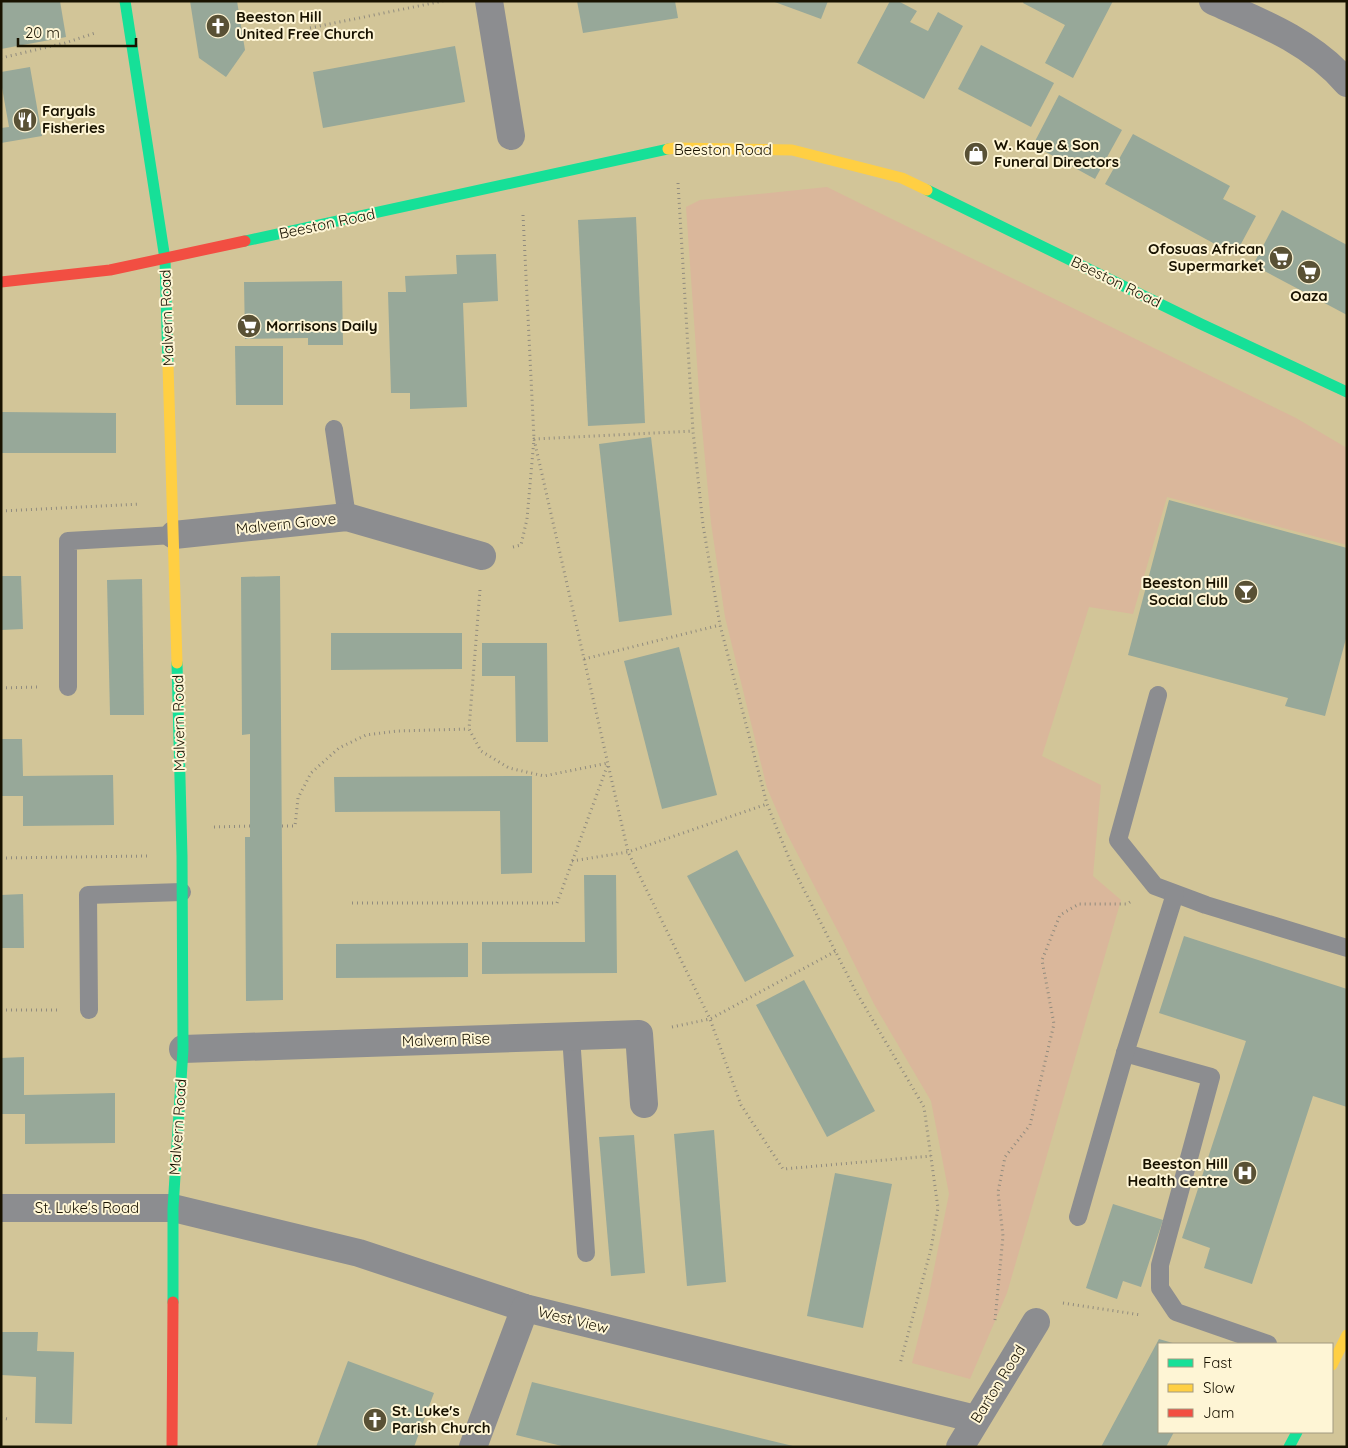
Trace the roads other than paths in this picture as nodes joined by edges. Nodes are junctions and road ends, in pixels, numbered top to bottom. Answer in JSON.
{"nodes":[{"id":1,"x":125,"y":1,"type":"edge"},
{"id":2,"x":489,"y":1,"type":"edge"},
{"id":3,"x":1213,"y":1,"type":"edge"},
{"id":4,"x":1347,"y":83,"type":"edge"},
{"id":5,"x":511,"y":136,"type":"dead end"},
{"id":6,"x":165,"y":259,"type":"junction"},
{"id":7,"x":1,"y":282,"type":"edge"},
{"id":8,"x":1347,"y":392,"type":"edge"},
{"id":9,"x":334,"y":429,"type":"dead end"},
{"id":10,"x":347,"y":517,"type":"junction"},
{"id":11,"x":174,"y":535,"type":"junction"},
{"id":12,"x":482,"y":556,"type":"road end"},
{"id":13,"x":68,"y":687,"type":"road end"},
{"id":14,"x":1158,"y":695,"type":"dead end"},
{"id":15,"x":182,"y":892,"type":"junction"},
{"id":16,"x":1175,"y":894,"type":"junction"},
{"id":17,"x":1347,"y":948,"type":"edge"},
{"id":18,"x":90,"y":1010,"type":"road end"},
{"id":19,"x":571,"y":1036,"type":"junction"},
{"id":20,"x":183,"y":1049,"type":"junction"},
{"id":21,"x":1125,"y":1053,"type":"junction"},
{"id":22,"x":644,"y":1104,"type":"dead end"},
{"id":23,"x":1,"y":1208,"type":"edge"},
{"id":24,"x":173,"y":1208,"type":"junction"},
{"id":25,"x":1078,"y":1217,"type":"dead end"},
{"id":26,"x":586,"y":1253,"type":"dead end"},
{"id":27,"x":525,"y":1308,"type":"junction"},
{"id":28,"x":1036,"y":1322,"type":"road end"},
{"id":29,"x":1347,"y":1335,"type":"edge"},
{"id":30,"x":1265,"y":1343,"type":"edge"},
{"id":31,"x":1333,"y":1363,"type":"edge"},
{"id":32,"x":976,"y":1419,"type":"junction"},
{"id":33,"x":1296,"y":1433,"type":"edge"},
{"id":34,"x":172,"y":1447,"type":"edge"},
{"id":35,"x":473,"y":1447,"type":"edge"},
{"id":36,"x":960,"y":1447,"type":"edge"},
{"id":37,"x":1289,"y":1447,"type":"edge"}],
"edges":[{"from":1,"to":6,"type":"street","name":"Malvern Road"},
{"from":2,"to":5,"type":"street"},
{"from":3,"to":4,"type":"street"},
{"from":6,"to":7,"type":"street","name":"Beeston Road"},
{"from":6,"to":8,"type":"street","name":"Beeston Road"},
{"from":6,"to":11,"type":"street","name":"Malvern Road"},
{"from":9,"to":10,"type":"lane"},
{"from":10,"to":11,"type":"street","name":"Malvern Grove"},
{"from":10,"to":12,"type":"street","name":"Malvern Grove"},
{"from":11,"to":13,"type":"lane"},
{"from":11,"to":15,"type":"street","name":"Malvern Road"},
{"from":14,"to":16,"type":"lane"},
{"from":15,"to":18,"type":"lane"},
{"from":15,"to":20,"type":"street","name":"Malvern Road"},
{"from":16,"to":17,"type":"lane"},
{"from":16,"to":21,"type":"lane"},
{"from":19,"to":20,"type":"street","name":"Malvern Rise"},
{"from":19,"to":22,"type":"street","name":"Malvern Rise"},
{"from":19,"to":26,"type":"lane"},
{"from":20,"to":24,"type":"street","name":"Malvern Road"},
{"from":21,"to":25,"type":"lane"},
{"from":21,"to":30,"type":"lane"},
{"from":23,"to":24,"type":"street","name":"St. Luke's Road"},
{"from":24,"to":27,"type":"street","name":"West View"},
{"from":24,"to":34,"type":"street","name":"Malvern Road"},
{"from":27,"to":32,"type":"street","name":"West View"},
{"from":27,"to":35,"type":"street"},
{"from":28,"to":32,"type":"street","name":"Barton Road"},
{"from":29,"to":31,"type":"street"},
{"from":32,"to":36,"type":"street","name":"Barton Road"},
{"from":33,"to":37,"type":"street"}]}
